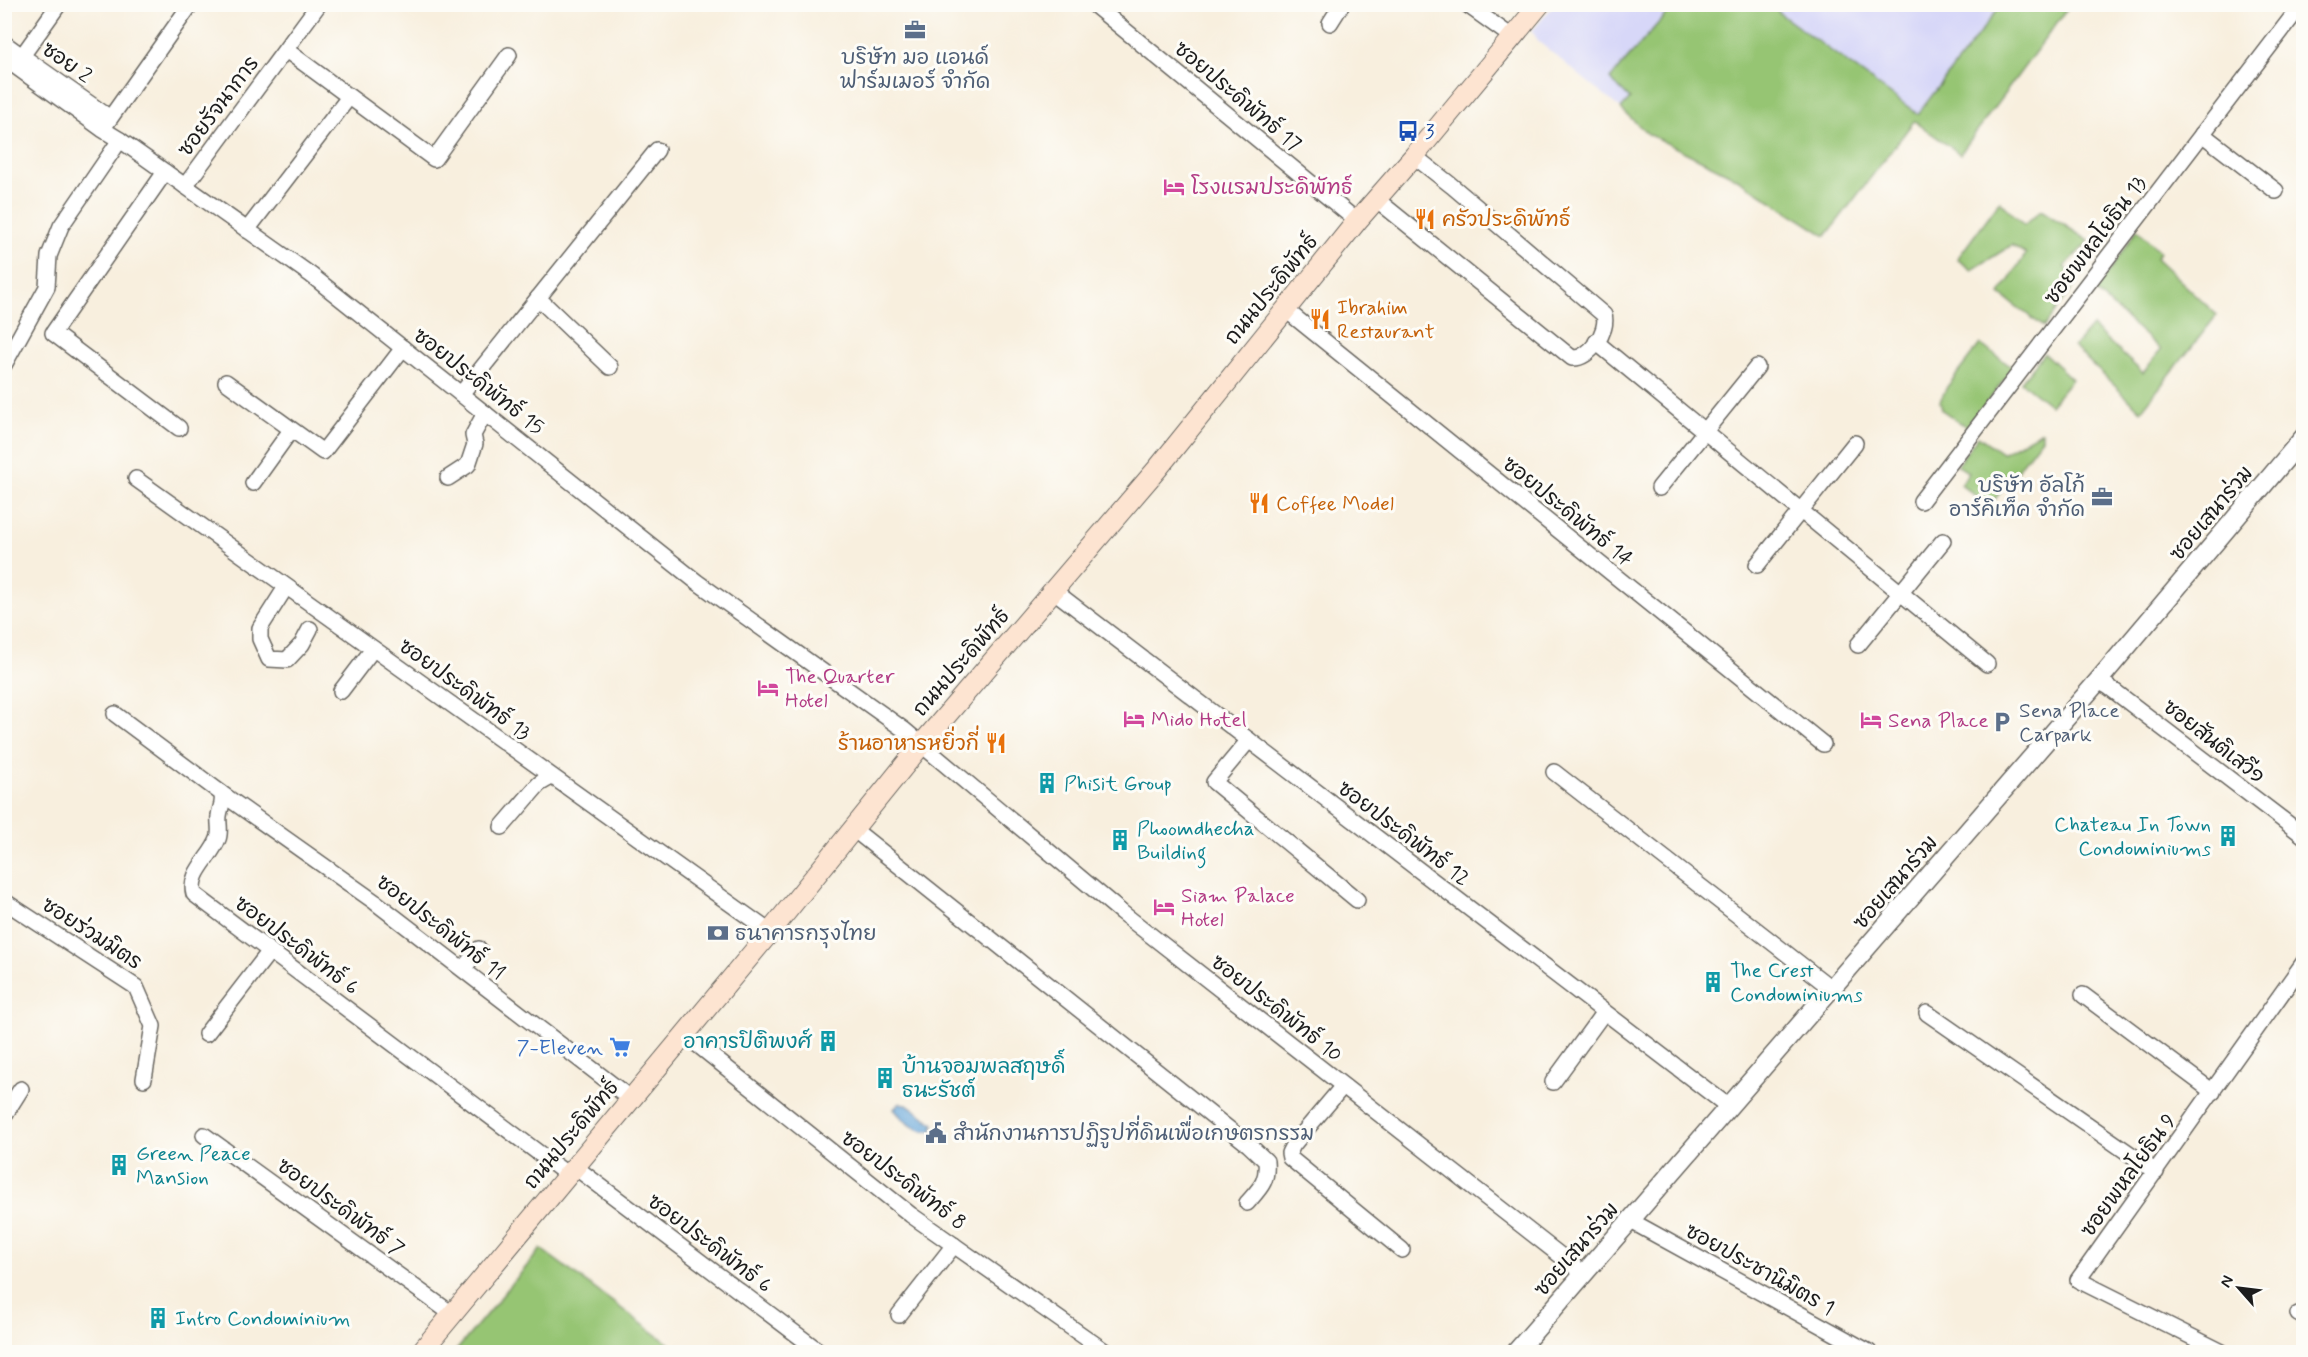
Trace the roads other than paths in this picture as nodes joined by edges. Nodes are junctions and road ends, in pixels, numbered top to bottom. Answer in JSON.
{"nodes":[{"id":1,"x":59,"y":4,"type":"edge"},
{"id":2,"x":191,"y":4,"type":"edge"},
{"id":3,"x":319,"y":4,"type":"edge"},
{"id":4,"x":1094,"y":4,"type":"edge"},
{"id":5,"x":1342,"y":4,"type":"edge"},
{"id":6,"x":1466,"y":4,"type":"edge"},
{"id":7,"x":1540,"y":4,"type":"edge"},
{"id":8,"x":2302,"y":4,"type":"edge"},
{"id":9,"x":1330,"y":22,"type":"dead end"},
{"id":10,"x":1512,"y":37,"type":"junction"},
{"id":11,"x":4,"y":43,"type":"edge"},
{"id":12,"x":286,"y":50,"type":"junction"},
{"id":13,"x":509,"y":55,"type":"dead end"},
{"id":14,"x":11,"y":64,"type":"edge"},
{"id":15,"x":349,"y":97,"type":"junction"},
{"id":16,"x":106,"y":123,"type":"junction"},
{"id":17,"x":2202,"y":134,"type":"junction"},
{"id":18,"x":120,"y":140,"type":"junction"},
{"id":19,"x":657,"y":150,"type":"dead end"},
{"id":20,"x":1414,"y":156,"type":"junction"},
{"id":21,"x":165,"y":172,"type":"junction"},
{"id":22,"x":185,"y":186,"type":"junction"},
{"id":23,"x":2276,"y":191,"type":"dead end"},
{"id":24,"x":1376,"y":199,"type":"junction"},
{"id":25,"x":1357,"y":221,"type":"junction"},
{"id":26,"x":248,"y":230,"type":"junction"},
{"id":27,"x":538,"y":298,"type":"junction"},
{"id":28,"x":1286,"y":310,"type":"junction"},
{"id":29,"x":1596,"y":342,"type":"junction"},
{"id":30,"x":403,"y":348,"type":"junction"},
{"id":31,"x":4,"y":365,"type":"edge"},
{"id":32,"x":610,"y":367,"type":"dead end"},
{"id":33,"x":1757,"y":367,"type":"dead end"},
{"id":34,"x":226,"y":382,"type":"dead end"},
{"id":35,"x":461,"y":394,"type":"junction"},
{"id":36,"x":485,"y":413,"type":"junction"},
{"id":37,"x":178,"y":428,"type":"dead end"},
{"id":38,"x":291,"y":430,"type":"junction"},
{"id":39,"x":1704,"y":432,"type":"junction"},
{"id":40,"x":2304,"y":438,"type":"edge"},
{"id":41,"x":1855,"y":443,"type":"dead end"},
{"id":42,"x":448,"y":478,"type":"dead end"},
{"id":43,"x":136,"y":479,"type":"dead end"},
{"id":44,"x":253,"y":483,"type":"dead end"},
{"id":45,"x":1659,"y":488,"type":"dead end"},
{"id":46,"x":1921,"y":501,"type":"dead end"},
{"id":47,"x":1800,"y":511,"type":"junction"},
{"id":48,"x":1943,"y":541,"type":"dead end"},
{"id":49,"x":1757,"y":565,"type":"dead end"},
{"id":50,"x":286,"y":587,"type":"junction"},
{"id":51,"x":1054,"y":591,"type":"junction"},
{"id":52,"x":1901,"y":593,"type":"junction"},
{"id":53,"x":310,"y":629,"type":"dead end"},
{"id":54,"x":1858,"y":645,"type":"dead end"},
{"id":55,"x":373,"y":649,"type":"junction"},
{"id":56,"x":1987,"y":663,"type":"dead end"},
{"id":57,"x":2098,"y":681,"type":"junction"},
{"id":58,"x":341,"y":691,"type":"dead end"},
{"id":59,"x":115,"y":714,"type":"dead end"},
{"id":60,"x":1249,"y":740,"type":"junction"},
{"id":61,"x":1823,"y":744,"type":"dead end"},
{"id":62,"x":921,"y":745,"type":"junction"},
{"id":63,"x":1554,"y":772,"type":"dead end"},
{"id":64,"x":550,"y":777,"type":"junction"},
{"id":65,"x":221,"y":793,"type":"junction"},
{"id":66,"x":502,"y":827,"type":"dead end"},
{"id":67,"x":852,"y":828,"type":"junction"},
{"id":68,"x":2304,"y":836,"type":"edge"},
{"id":69,"x":1357,"y":900,"type":"dead end"},
{"id":70,"x":4,"y":901,"type":"edge"},
{"id":71,"x":770,"y":932,"type":"junction"},
{"id":72,"x":479,"y":949,"type":"dead end"},
{"id":73,"x":270,"y":951,"type":"junction"},
{"id":74,"x":2304,"y":962,"type":"edge"},
{"id":75,"x":463,"y":969,"type":"junction"},
{"id":76,"x":1832,"y":989,"type":"junction"},
{"id":77,"x":2083,"y":995,"type":"dead end"},
{"id":78,"x":1604,"y":1012,"type":"junction"},
{"id":79,"x":1927,"y":1013,"type":"dead end"},
{"id":80,"x":206,"y":1034,"type":"dead end"},
{"id":81,"x":684,"y":1034,"type":"junction"},
{"id":82,"x":144,"y":1079,"type":"dead end"},
{"id":83,"x":1552,"y":1082,"type":"dead end"},
{"id":84,"x":1343,"y":1086,"type":"junction"},
{"id":85,"x":21,"y":1089,"type":"dead end"},
{"id":86,"x":2213,"y":1092,"type":"junction"},
{"id":87,"x":631,"y":1099,"type":"junction"},
{"id":88,"x":1730,"y":1107,"type":"junction"},
{"id":89,"x":4,"y":1116,"type":"edge"},
{"id":90,"x":204,"y":1135,"type":"dead end"},
{"id":91,"x":571,"y":1171,"type":"junction"},
{"id":92,"x":2156,"y":1172,"type":"junction"},
{"id":93,"x":1247,"y":1203,"type":"dead end"},
{"id":94,"x":1630,"y":1221,"type":"junction"},
{"id":95,"x":954,"y":1245,"type":"junction"},
{"id":96,"x":1402,"y":1250,"type":"dead end"},
{"id":97,"x":1584,"y":1274,"type":"junction"},
{"id":98,"x":452,"y":1314,"type":"junction"},
{"id":99,"x":899,"y":1315,"type":"dead end"},
{"id":100,"x":421,"y":1353,"type":"edge"},
{"id":101,"x":820,"y":1353,"type":"edge"},
{"id":102,"x":1106,"y":1353,"type":"edge"},
{"id":103,"x":1516,"y":1353,"type":"edge"},
{"id":104,"x":1869,"y":1353,"type":"edge"},
{"id":105,"x":2222,"y":1353,"type":"edge"}],
"edges":[{"from":1,"to":14,"type":"street","name":"ซอย 2"},
{"from":2,"to":16,"type":"street"},
{"from":3,"to":12,"type":"street","name":"ซอยรัจนาการ"},
{"from":4,"to":25,"type":"street","name":"ซอยประดิพัทธ์ 17"},
{"from":5,"to":9,"type":"street"},
{"from":6,"to":10,"type":"street"},
{"from":7,"to":10,"type":"main road","name":"ถนนประดิพัทธ์"},
{"from":8,"to":17,"type":"street","name":"ซอยพหลโยธิน 13"},
{"from":10,"to":20,"type":"main road","name":"ถนนประดิพัทธ์"},
{"from":11,"to":14,"type":"street","name":"ซอยประดิพัทธ์ 15"},
{"from":12,"to":15,"type":"street","name":"ซอยรัจนาการ"},
{"from":12,"to":22,"type":"street","name":"ซอยรัจนาการ"},
{"from":13,"to":15,"type":"street","name":"ซอยรัจนาการ"},
{"from":14,"to":16,"type":"street","name":"ซอยประดิพัทธ์ 15"},
{"from":15,"to":26,"type":"street"},
{"from":16,"to":18,"type":"street","name":"ซอยประดิพัทธ์ 15"},
{"from":17,"to":23,"type":"street"},
{"from":17,"to":46,"type":"street","name":"ซอยพหลโยธิน 13"},
{"from":18,"to":21,"type":"street","name":"ซอยประดิพัทธ์ 15"},
{"from":18,"to":31,"type":"street"},
{"from":19,"to":27,"type":"street"},
{"from":20,"to":24,"type":"main road","name":"ถนนประดิพัทธ์"},
{"from":20,"to":29,"type":"street"},
{"from":21,"to":22,"type":"street","name":"ซอยประดิพัทธ์ 15"},
{"from":21,"to":37,"type":"street"},
{"from":22,"to":26,"type":"street","name":"ซอยประดิพัทธ์ 15"},
{"from":24,"to":25,"type":"main road","name":"ถนนประดิพัทธ์"},
{"from":24,"to":29,"type":"street"},
{"from":25,"to":28,"type":"main road","name":"ถนนประดิพัทธ์"},
{"from":26,"to":30,"type":"street","name":"ซอยประดิพัทธ์ 15"},
{"from":27,"to":32,"type":"street"},
{"from":27,"to":35,"type":"street"},
{"from":28,"to":51,"type":"main road","name":"ถนนประดิพัทธ์"},
{"from":28,"to":61,"type":"street","name":"ซอยประดิพัทธ์ 14"},
{"from":29,"to":39,"type":"street"},
{"from":30,"to":35,"type":"street","name":"ซอยประดิพัทธ์ 15"},
{"from":30,"to":38,"type":"street"},
{"from":33,"to":39,"type":"street"},
{"from":34,"to":38,"type":"street"},
{"from":35,"to":36,"type":"street","name":"ซอยประดิพัทธ์ 15"},
{"from":36,"to":42,"type":"street"},
{"from":36,"to":62,"type":"street","name":"ซอยประดิพัทธ์ 15"},
{"from":38,"to":44,"type":"street"},
{"from":39,"to":45,"type":"street"},
{"from":39,"to":47,"type":"street"},
{"from":40,"to":57,"type":"street","name":"ซอยเสนาร่วม"},
{"from":41,"to":47,"type":"street"},
{"from":43,"to":50,"type":"street","name":"ซอยประดิพัทธ์ 13"},
{"from":47,"to":49,"type":"street"},
{"from":47,"to":52,"type":"street"},
{"from":48,"to":52,"type":"street"},
{"from":50,"to":53,"type":"street"},
{"from":50,"to":55,"type":"street","name":"ซอยประดิพัทธ์ 13"},
{"from":51,"to":60,"type":"street","name":"ซอยประดิพัทธ์ 12"},
{"from":51,"to":62,"type":"main road","name":"ถนนประดิพัทธ์"},
{"from":52,"to":54,"type":"street"},
{"from":52,"to":56,"type":"street"},
{"from":55,"to":58,"type":"street"},
{"from":55,"to":64,"type":"street","name":"ซอยประดิพัทธ์ 13"},
{"from":57,"to":68,"type":"street","name":"ซอยสันติเสวี๑"},
{"from":57,"to":76,"type":"street","name":"ซอยเสนาร่วม"},
{"from":59,"to":65,"type":"street"},
{"from":60,"to":69,"type":"street"},
{"from":60,"to":78,"type":"street","name":"ซอยประดิพัทธ์ 12"},
{"from":62,"to":67,"type":"main road","name":"ถนนประดิพัทธ์"},
{"from":62,"to":84,"type":"street","name":"ซอยประดิพัทธ์ 10"},
{"from":63,"to":76,"type":"street"},
{"from":64,"to":66,"type":"street"},
{"from":64,"to":71,"type":"street","name":"ซอยประดิพัทธ์ 13"},
{"from":65,"to":73,"type":"street","name":"ซอยประดิพัทธ์ 6"},
{"from":65,"to":75,"type":"street","name":"ซอยประดิพัทธ์ 11"},
{"from":67,"to":71,"type":"main road","name":"ถนนประดิพัทธ์"},
{"from":67,"to":93,"type":"street"},
{"from":70,"to":82,"type":"street","name":"ซอยร่วมมิตร"},
{"from":71,"to":81,"type":"main road","name":"ถนนประดิพัทธ์"},
{"from":72,"to":75,"type":"street"},
{"from":73,"to":80,"type":"street"},
{"from":73,"to":91,"type":"street","name":"ซอยประดิพัทธ์ 6"},
{"from":74,"to":86,"type":"street","name":"ซอยพหลโยธิน 9"},
{"from":75,"to":87,"type":"street","name":"ซอยประดิพัทธ์ 11"},
{"from":76,"to":88,"type":"street","name":"ซอยเสนาร่วม"},
{"from":77,"to":86,"type":"street"},
{"from":78,"to":83,"type":"street"},
{"from":78,"to":88,"type":"street","name":"ซอยประดิพัทธ์ 12"},
{"from":79,"to":92,"type":"street"},
{"from":81,"to":87,"type":"main road","name":"ถนนประดิพัทธ์"},
{"from":81,"to":95,"type":"street","name":"ซอยประดิพัทธ์ 8"},
{"from":84,"to":96,"type":"street"},
{"from":84,"to":97,"type":"street","name":"ซอยประดิพัทธ์ 10"},
{"from":85,"to":89,"type":"street"},
{"from":86,"to":92,"type":"street","name":"ซอยพหลโยธิน 9"},
{"from":87,"to":91,"type":"main road","name":"ถนนประดิพัทธ์"},
{"from":88,"to":94,"type":"street","name":"ซอยเสนาร่วม"},
{"from":90,"to":98,"type":"street","name":"ซอยประดิพัทธ์ 7"},
{"from":91,"to":98,"type":"main road","name":"ถนนประดิพัทธ์"},
{"from":91,"to":101,"type":"street","name":"ซอยประดิพัทธ์ 6"},
{"from":92,"to":105,"type":"street","name":"ซอยพหลโยธิน 9"},
{"from":94,"to":97,"type":"street","name":"ซอยเสนาร่วม"},
{"from":94,"to":104,"type":"street","name":"ซอยประชานิมิตร 1"},
{"from":95,"to":99,"type":"street"},
{"from":95,"to":102,"type":"street","name":"ซอยประดิพัทธ์ 8"},
{"from":97,"to":103,"type":"street","name":"ซอยเสนาร่วม"},
{"from":98,"to":100,"type":"main road","name":"ถนนประดิพัทธ์"}]}
